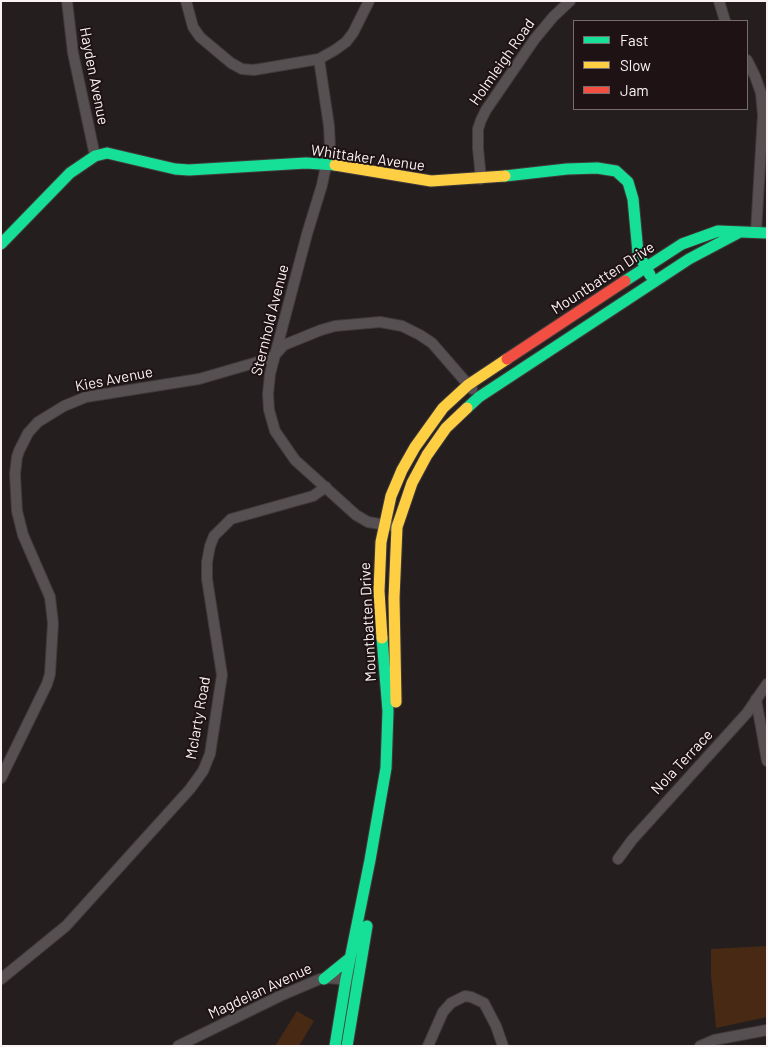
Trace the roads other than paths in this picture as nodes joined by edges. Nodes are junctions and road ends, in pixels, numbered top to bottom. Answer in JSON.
{"nodes":[{"id":1,"x":67,"y":1,"type":"edge"},
{"id":2,"x":186,"y":1,"type":"edge"},
{"id":3,"x":369,"y":1,"type":"edge"},
{"id":4,"x":570,"y":1,"type":"edge"},
{"id":5,"x":719,"y":1,"type":"edge"},
{"id":6,"x":726,"y":20,"type":"edge"},
{"id":7,"x":319,"y":59,"type":"junction"},
{"id":8,"x":748,"y":62,"type":"edge"},
{"id":9,"x":95,"y":156,"type":"junction"},
{"id":10,"x":327,"y":164,"type":"junction"},
{"id":11,"x":481,"y":179,"type":"junction"},
{"id":12,"x":740,"y":232,"type":"junction"},
{"id":13,"x":761,"y":232,"type":"edge"},
{"id":14,"x":1,"y":244,"type":"edge"},
{"id":15,"x":645,"y":267,"type":"junction"},
{"id":16,"x":654,"y":282,"type":"junction"},
{"id":17,"x":275,"y":355,"type":"junction"},
{"id":18,"x":468,"y":385,"type":"junction"},
{"id":19,"x":479,"y":397,"type":"junction"},
{"id":20,"x":415,"y":447,"type":"junction"},
{"id":21,"x":427,"y":455,"type":"junction"},
{"id":22,"x":326,"y":487,"type":"junction"},
{"id":23,"x":384,"y":525,"type":"junction"},
{"id":24,"x":397,"y":527,"type":"junction"},
{"id":25,"x":767,"y":684,"type":"edge"},
{"id":26,"x":756,"y":699,"type":"junction"},
{"id":27,"x":767,"y":761,"type":"edge"},
{"id":28,"x":1,"y":778,"type":"edge"},
{"id":29,"x":618,"y":859,"type":"dead end"},
{"id":30,"x":350,"y":958,"type":"junction"},
{"id":31,"x":1,"y":979,"type":"edge"},
{"id":32,"x":324,"y":979,"type":"junction"},
{"id":33,"x":351,"y":980,"type":"junction"},
{"id":34,"x":767,"y":1030,"type":"edge"},
{"id":35,"x":178,"y":1046,"type":"edge"},
{"id":36,"x":335,"y":1046,"type":"edge"},
{"id":37,"x":347,"y":1046,"type":"edge"},
{"id":38,"x":428,"y":1046,"type":"edge"},
{"id":39,"x":503,"y":1046,"type":"edge"},
{"id":40,"x":700,"y":1046,"type":"edge"}],
"edges":[{"from":1,"to":9,"type":"street","name":"Hayden Avenue"},
{"from":2,"to":7,"type":"street"},
{"from":3,"to":7,"type":"street"},
{"from":4,"to":11,"type":"street","name":"Holmleigh Road"},
{"from":5,"to":6,"type":"street"},
{"from":7,"to":10,"type":"street","name":"Sternhold Avenue"},
{"from":8,"to":13,"type":"street"},
{"from":9,"to":10,"type":"main road","name":"Whittaker Avenue"},
{"from":9,"to":14,"type":"main road"},
{"from":10,"to":11,"type":"main road","name":"Whittaker Avenue"},
{"from":10,"to":17,"type":"street","name":"Sternhold Avenue"},
{"from":11,"to":15,"type":"main road","name":"Whittaker Avenue"},
{"from":12,"to":13,"type":"main road","name":"Mountbatten Drive"},
{"from":12,"to":15,"type":"main road","name":"Mountbatten Drive"},
{"from":12,"to":16,"type":"main road","name":"Mountbatten Drive"},
{"from":15,"to":16,"type":"main road","name":"Whittaker Avenue"},
{"from":15,"to":18,"type":"main road","name":"Mountbatten Drive"},
{"from":16,"to":19,"type":"main road","name":"Mountbatten Drive"},
{"from":17,"to":18,"type":"street","name":"Kies Avenue"},
{"from":17,"to":22,"type":"street","name":"Sternhold Avenue"},
{"from":17,"to":28,"type":"street","name":"Kies Avenue"},
{"from":18,"to":19,"type":"street","name":"Kies Avenue"},
{"from":18,"to":20,"type":"main road","name":"Mountbatten Drive"},
{"from":19,"to":21,"type":"main road","name":"Mountbatten Drive"},
{"from":20,"to":21,"type":"main road"},
{"from":20,"to":23,"type":"main road","name":"Mountbatten Drive"},
{"from":21,"to":24,"type":"main road","name":"Mountbatten Drive"},
{"from":22,"to":23,"type":"street","name":"Sternhold Avenue"},
{"from":22,"to":31,"type":"street","name":"Mclarty Road"},
{"from":23,"to":24,"type":"street","name":"Sternhold Avenue"},
{"from":23,"to":30,"type":"main road","name":"Mountbatten Drive"},
{"from":24,"to":33,"type":"main road","name":"Mountbatten Drive"},
{"from":25,"to":26,"type":"street","name":"Nola Terrace"},
{"from":26,"to":27,"type":"street"},
{"from":26,"to":29,"type":"street","name":"Nola Terrace"},
{"from":30,"to":32,"type":"main road"},
{"from":30,"to":33,"type":"main road","name":"Mountbatten Drive"},
{"from":32,"to":33,"type":"street","name":"Magdelan Avenue"},
{"from":32,"to":35,"type":"street","name":"Magdelan Avenue"},
{"from":33,"to":36,"type":"main road","name":"Mountbatten Drive"},
{"from":33,"to":37,"type":"main road","name":"Mountbatten Drive"},
{"from":34,"to":40,"type":"street"},
{"from":38,"to":39,"type":"street"}]}
